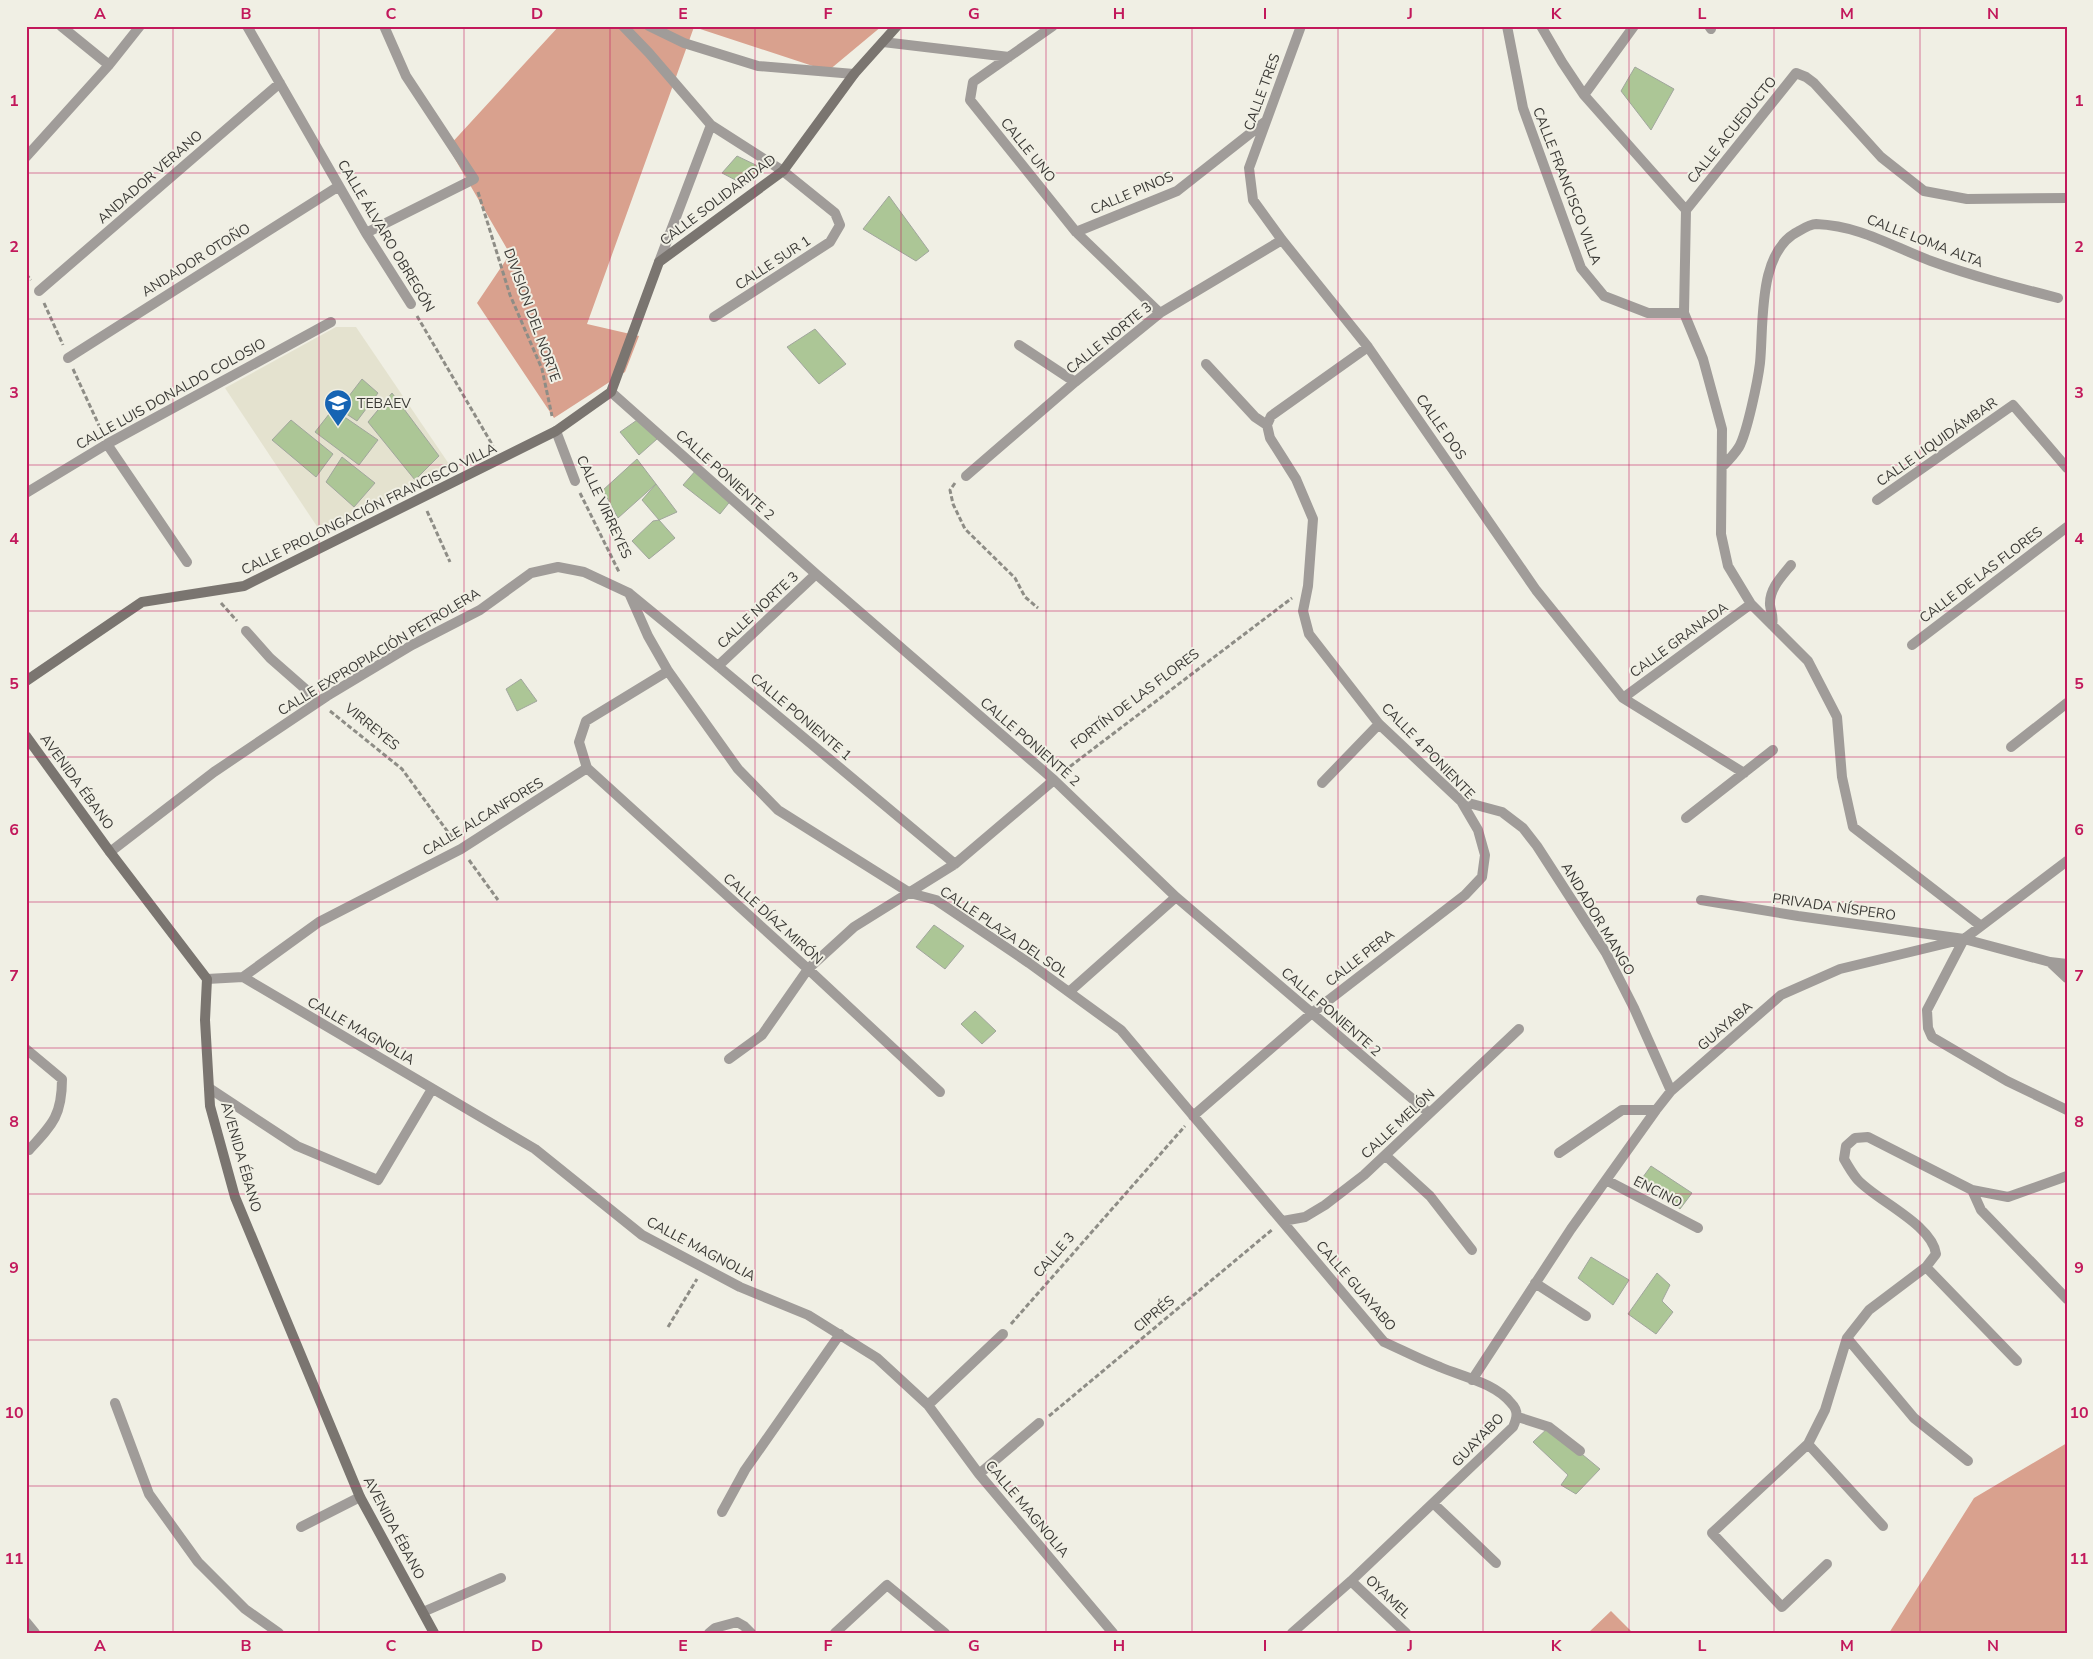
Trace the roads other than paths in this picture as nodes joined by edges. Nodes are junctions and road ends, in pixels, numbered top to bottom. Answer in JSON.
{"nodes":[{"id":1,"x":61,"y":26,"type":"edge"},
{"id":2,"x":140,"y":26,"type":"edge"},
{"id":3,"x":247,"y":26,"type":"edge"},
{"id":4,"x":384,"y":26,"type":"edge"},
{"id":5,"x":623,"y":26,"type":"edge"},
{"id":6,"x":649,"y":26,"type":"edge"},
{"id":7,"x":897,"y":26,"type":"edge"},
{"id":8,"x":1053,"y":26,"type":"edge"},
{"id":9,"x":1301,"y":26,"type":"edge"},
{"id":10,"x":1507,"y":26,"type":"edge"},
{"id":11,"x":1541,"y":26,"type":"edge"},
{"id":12,"x":1634,"y":26,"type":"edge"},
{"id":13,"x":883,"y":42,"type":"junction"},
{"id":14,"x":1009,"y":56,"type":"junction"},
{"id":15,"x":109,"y":65,"type":"junction"},
{"id":16,"x":854,"y":74,"type":"junction"},
{"id":17,"x":280,"y":83,"type":"junction"},
{"id":18,"x":1584,"y":95,"type":"junction"},
{"id":19,"x":1266,"y":120,"type":"junction"},
{"id":20,"x":710,"y":125,"type":"junction"},
{"id":21,"x":26,"y":157,"type":"edge"},
{"id":22,"x":1249,"y":168,"type":"joint"},
{"id":23,"x":783,"y":171,"type":"junction"},
{"id":24,"x":339,"y":186,"type":"junction"},
{"id":25,"x":2067,"y":198,"type":"edge"},
{"id":26,"x":1686,"y":210,"type":"junction"},
{"id":27,"x":1076,"y":232,"type":"junction"},
{"id":28,"x":366,"y":233,"type":"junction"},
{"id":29,"x":1282,"y":240,"type":"junction"},
{"id":30,"x":659,"y":262,"type":"junction"},
{"id":31,"x":39,"y":291,"type":"dead end"},
{"id":32,"x":2058,"y":298,"type":"dead end"},
{"id":33,"x":411,"y":304,"type":"road end"},
{"id":34,"x":1160,"y":313,"type":"junction"},
{"id":35,"x":1684,"y":313,"type":"junction"},
{"id":36,"x":714,"y":317,"type":"dead end"},
{"id":37,"x":330,"y":322,"type":"dead end"},
{"id":38,"x":1019,"y":345,"type":"dead end"},
{"id":39,"x":1368,"y":347,"type":"junction"},
{"id":40,"x":68,"y":358,"type":"dead end"},
{"id":41,"x":1206,"y":364,"type":"dead end"},
{"id":42,"x":1075,"y":382,"type":"junction"},
{"id":43,"x":611,"y":392,"type":"junction"},
{"id":44,"x":1267,"y":426,"type":"junction"},
{"id":45,"x":556,"y":431,"type":"junction"},
{"id":46,"x":107,"y":444,"type":"junction"},
{"id":47,"x":1722,"y":467,"type":"junction"},
{"id":48,"x":2067,"y":468,"type":"edge"},
{"id":49,"x":966,"y":476,"type":"road end"},
{"id":50,"x":574,"y":482,"type":"road end"},
{"id":51,"x":26,"y":493,"type":"edge"},
{"id":52,"x":1877,"y":500,"type":"dead end"},
{"id":53,"x":2067,"y":527,"type":"edge"},
{"id":54,"x":187,"y":562,"type":"dead end"},
{"id":55,"x":1791,"y":565,"type":"dead end"},
{"id":56,"x":816,"y":574,"type":"junction"},
{"id":57,"x":629,"y":593,"type":"junction"},
{"id":58,"x":1751,"y":604,"type":"junction"},
{"id":59,"x":1772,"y":625,"type":"junction"},
{"id":60,"x":246,"y":631,"type":"road end"},
{"id":61,"x":1912,"y":645,"type":"dead end"},
{"id":62,"x":718,"y":666,"type":"junction"},
{"id":63,"x":668,"y":671,"type":"junction"},
{"id":64,"x":26,"y":680,"type":"edge"},
{"id":65,"x":1623,"y":698,"type":"junction"},
{"id":66,"x":319,"y":702,"type":"junction"},
{"id":67,"x":2067,"y":704,"type":"edge"},
{"id":68,"x":1380,"y":724,"type":"junction"},
{"id":69,"x":26,"y":736,"type":"edge"},
{"id":70,"x":2011,"y":747,"type":"dead end"},
{"id":71,"x":1773,"y":750,"type":"dead end"},
{"id":72,"x":586,"y":768,"type":"junction"},
{"id":73,"x":1744,"y":773,"type":"junction"},
{"id":74,"x":1054,"y":780,"type":"junction"},
{"id":75,"x":1322,"y":783,"type":"dead end"},
{"id":76,"x":1461,"y":801,"type":"junction"},
{"id":77,"x":1686,"y":818,"type":"dead end"},
{"id":78,"x":110,"y":852,"type":"junction"},
{"id":79,"x":1485,"y":855,"type":"joint"},
{"id":80,"x":2067,"y":861,"type":"edge"},
{"id":81,"x":955,"y":864,"type":"junction"},
{"id":82,"x":910,"y":893,"type":"junction"},
{"id":83,"x":1176,"y":897,"type":"junction"},
{"id":84,"x":1701,"y":900,"type":"dead end"},
{"id":85,"x":1981,"y":926,"type":"junction"},
{"id":86,"x":1964,"y":939,"type":"junction"},
{"id":87,"x":2050,"y":962,"type":"junction"},
{"id":88,"x":2067,"y":964,"type":"edge"},
{"id":89,"x":808,"y":969,"type":"junction"},
{"id":90,"x":242,"y":977,"type":"junction"},
{"id":91,"x":2067,"y":978,"type":"edge"},
{"id":92,"x":207,"y":979,"type":"junction"},
{"id":93,"x":1069,"y":992,"type":"junction"},
{"id":94,"x":1312,"y":1013,"type":"junction"},
{"id":95,"x":1520,"y":1029,"type":"dead end"},
{"id":96,"x":26,"y":1050,"type":"edge"},
{"id":97,"x":729,"y":1059,"type":"dead end"},
{"id":98,"x":209,"y":1088,"type":"junction"},
{"id":99,"x":432,"y":1089,"type":"junction"},
{"id":100,"x":1671,"y":1091,"type":"junction"},
{"id":101,"x":940,"y":1092,"type":"dead end"},
{"id":102,"x":1656,"y":1110,"type":"junction"},
{"id":103,"x":2067,"y":1110,"type":"edge"},
{"id":104,"x":1429,"y":1113,"type":"junction"},
{"id":105,"x":1193,"y":1116,"type":"junction"},
{"id":106,"x":29,"y":1150,"type":"dead end"},
{"id":107,"x":1559,"y":1153,"type":"dead end"},
{"id":108,"x":1385,"y":1154,"type":"junction"},
{"id":109,"x":2067,"y":1176,"type":"edge"},
{"id":110,"x":1606,"y":1180,"type":"junction"},
{"id":111,"x":1972,"y":1190,"type":"junction"},
{"id":112,"x":1283,"y":1221,"type":"junction"},
{"id":113,"x":1698,"y":1228,"type":"dead end"},
{"id":114,"x":1472,"y":1250,"type":"dead end"},
{"id":115,"x":1926,"y":1267,"type":"junction"},
{"id":116,"x":1535,"y":1283,"type":"junction"},
{"id":117,"x":2067,"y":1299,"type":"edge"},
{"id":118,"x":1586,"y":1316,"type":"dead end"},
{"id":119,"x":840,"y":1334,"type":"junction"},
{"id":120,"x":1003,"y":1334,"type":"road end"},
{"id":121,"x":1847,"y":1338,"type":"junction"},
{"id":122,"x":2017,"y":1361,"type":"dead end"},
{"id":123,"x":1472,"y":1380,"type":"junction"},
{"id":124,"x":116,"y":1403,"type":"dead end"},
{"id":125,"x":928,"y":1405,"type":"junction"},
{"id":126,"x":1518,"y":1417,"type":"junction"},
{"id":127,"x":1040,"y":1423,"type":"road end"},
{"id":128,"x":1808,"y":1444,"type":"junction"},
{"id":129,"x":1580,"y":1452,"type":"dead end"},
{"id":130,"x":1968,"y":1461,"type":"dead end"},
{"id":131,"x":979,"y":1474,"type":"junction"},
{"id":132,"x":360,"y":1497,"type":"junction"},
{"id":133,"x":1434,"y":1504,"type":"junction"},
{"id":134,"x":722,"y":1512,"type":"dead end"},
{"id":135,"x":1883,"y":1526,"type":"dead end"},
{"id":136,"x":301,"y":1527,"type":"dead end"},
{"id":137,"x":1496,"y":1564,"type":"dead end"},
{"id":138,"x":1827,"y":1564,"type":"dead end"},
{"id":139,"x":501,"y":1578,"type":"dead end"},
{"id":140,"x":1351,"y":1581,"type":"junction"},
{"id":141,"x":423,"y":1612,"type":"junction"},
{"id":142,"x":26,"y":1622,"type":"edge"},
{"id":143,"x":35,"y":1633,"type":"edge"},
{"id":144,"x":279,"y":1633,"type":"edge"},
{"id":145,"x":434,"y":1633,"type":"edge"},
{"id":146,"x":709,"y":1633,"type":"edge"},
{"id":147,"x":751,"y":1633,"type":"edge"},
{"id":148,"x":835,"y":1633,"type":"edge"},
{"id":149,"x":945,"y":1633,"type":"edge"},
{"id":150,"x":1113,"y":1633,"type":"edge"},
{"id":151,"x":1292,"y":1633,"type":"edge"},
{"id":152,"x":1406,"y":1633,"type":"edge"}],
"edges":[{"from":1,"to":15,"type":"street"},
{"from":2,"to":15,"type":"street"},
{"from":3,"to":17,"type":"street","name":"CALLE ÁLVARO OBREGÓN"},
{"from":4,"to":28,"type":"street"},
{"from":5,"to":20,"type":"street"},
{"from":6,"to":16,"type":"street"},
{"from":7,"to":13,"type":"main road","name":"CALLE SOLIDARIDAD"},
{"from":8,"to":14,"type":"street"},
{"from":9,"to":19,"type":"street","name":"CALLE TRES"},
{"from":10,"to":35,"type":"street","name":"CALLE FRANCISCO VILLA"},
{"from":11,"to":18,"type":"street"},
{"from":12,"to":18,"type":"street"},
{"from":13,"to":14,"type":"street"},
{"from":13,"to":16,"type":"main road","name":"CALLE SOLIDARIDAD"},
{"from":14,"to":27,"type":"street","name":"CALLE UNO"},
{"from":15,"to":21,"type":"street"},
{"from":16,"to":23,"type":"main road","name":"CALLE SOLIDARIDAD"},
{"from":17,"to":24,"type":"street","name":"CALLE ÁLVARO OBREGÓN"},
{"from":17,"to":31,"type":"street","name":"ANDADOR VERANO"},
{"from":18,"to":26,"type":"street"},
{"from":19,"to":22,"type":"street","name":"CALLE TRES"},
{"from":19,"to":27,"type":"street","name":"CALLE PINOS"},
{"from":20,"to":23,"type":"street"},
{"from":20,"to":30,"type":"street"},
{"from":22,"to":29,"type":"street","name":"CALLE DOS"},
{"from":23,"to":30,"type":"main road","name":"CALLE SOLIDARIDAD"},
{"from":23,"to":36,"type":"street","name":"CALLE SUR 1"},
{"from":24,"to":28,"type":"street","name":"CALLE ÁLVARO OBREGÓN"},
{"from":24,"to":40,"type":"street","name":"ANDADOR OTOÑO"},
{"from":25,"to":26,"type":"street","name":"CALLE ACUEDUCTO"},
{"from":26,"to":35,"type":"street"},
{"from":27,"to":34,"type":"street","name":"CALLE UNO"},
{"from":28,"to":33,"type":"street","name":"CALLE ÁLVARO OBREGÓN"},
{"from":29,"to":34,"type":"street","name":"CALLE NORTE 3"},
{"from":29,"to":39,"type":"street","name":"CALLE DOS"},
{"from":30,"to":43,"type":"main road","name":"CALLE SOLIDARIDAD"},
{"from":32,"to":47,"type":"street","name":"CALLE LOMA ALTA"},
{"from":34,"to":42,"type":"street","name":"CALLE NORTE 3"},
{"from":35,"to":47,"type":"street"},
{"from":37,"to":46,"type":"street","name":"CALLE LUIS DONALDO COLOSIO"},
{"from":38,"to":42,"type":"street"},
{"from":39,"to":44,"type":"street"},
{"from":39,"to":65,"type":"street","name":"CALLE DOS"},
{"from":41,"to":44,"type":"street"},
{"from":42,"to":49,"type":"street","name":"CALLE NORTE 3"},
{"from":43,"to":45,"type":"main road","name":"CALLE PROLONGACIÓN FRANCISCO VILLA"},
{"from":43,"to":56,"type":"street","name":"CALLE PONIENTE 2"},
{"from":44,"to":68,"type":"street","name":"CALLE 4 PONIENTE"},
{"from":45,"to":50,"type":"street","name":"CALLE VIRREYES"},
{"from":45,"to":64,"type":"main road","name":"CALLE PROLONGACIÓN FRANCISCO VILLA"},
{"from":46,"to":51,"type":"street","name":"CALLE LUIS DONALDO COLOSIO"},
{"from":46,"to":54,"type":"street"},
{"from":47,"to":58,"type":"street"},
{"from":48,"to":52,"type":"street","name":"CALLE LIQUIDÁMBAR"},
{"from":53,"to":61,"type":"street","name":"CALLE DE LAS FLORES"},
{"from":55,"to":59,"type":"street"},
{"from":56,"to":62,"type":"street","name":"CALLE NORTE 3"},
{"from":56,"to":74,"type":"street","name":"CALLE PONIENTE 2"},
{"from":57,"to":62,"type":"street","name":"CALLE PONIENTE 1"},
{"from":57,"to":63,"type":"street","name":"CALLE PLAZA DEL SOL"},
{"from":57,"to":66,"type":"street","name":"CALLE EXPROPIACIÓN PETROLERA"},
{"from":58,"to":59,"type":"street"},
{"from":58,"to":65,"type":"street","name":"CALLE GRANADA"},
{"from":59,"to":85,"type":"street"},
{"from":60,"to":66,"type":"street"},
{"from":62,"to":81,"type":"street","name":"CALLE PONIENTE 1"},
{"from":63,"to":72,"type":"street"},
{"from":63,"to":82,"type":"street","name":"CALLE PLAZA DEL SOL"},
{"from":65,"to":73,"type":"street"},
{"from":66,"to":78,"type":"street","name":"CALLE EXPROPIACIÓN PETROLERA"},
{"from":67,"to":70,"type":"street"},
{"from":68,"to":75,"type":"street"},
{"from":68,"to":76,"type":"street","name":"CALLE 4 PONIENTE"},
{"from":69,"to":78,"type":"main road","name":"AVENIDA ÉBANO"},
{"from":71,"to":73,"type":"street"},
{"from":72,"to":89,"type":"street","name":"CALLE DÍAZ MIRÓN"},
{"from":72,"to":90,"type":"street","name":"CALLE ALCANFORES"},
{"from":73,"to":77,"type":"street"},
{"from":74,"to":81,"type":"street"},
{"from":74,"to":83,"type":"street","name":"CALLE PONIENTE 2"},
{"from":76,"to":79,"type":"street","name":"CALLE 4 PONIENTE"},
{"from":76,"to":100,"type":"street","name":"ANDADOR MANGO"},
{"from":78,"to":92,"type":"main road","name":"AVENIDA ÉBANO"},
{"from":79,"to":94,"type":"street","name":"CALLE PERA"},
{"from":80,"to":85,"type":"street"},
{"from":81,"to":82,"type":"street"},
{"from":82,"to":89,"type":"street"},
{"from":82,"to":93,"type":"street","name":"CALLE PLAZA DEL SOL"},
{"from":83,"to":93,"type":"street"},
{"from":83,"to":94,"type":"street","name":"CALLE PONIENTE 2"},
{"from":84,"to":86,"type":"street","name":"PRIVADA NÍSPERO"},
{"from":85,"to":86,"type":"street"},
{"from":86,"to":87,"type":"street","name":"PRIVADA NÍSPERO"},
{"from":86,"to":100,"type":"street","name":"GUAYABA"},
{"from":86,"to":103,"type":"street"},
{"from":87,"to":88,"type":"street","name":"PRIVADA NÍSPERO"},
{"from":87,"to":91,"type":"street"},
{"from":89,"to":97,"type":"street"},
{"from":89,"to":101,"type":"street","name":"CALLE DÍAZ MIRÓN"},
{"from":90,"to":92,"type":"street"},
{"from":90,"to":99,"type":"street","name":"CALLE MAGNOLIA"},
{"from":92,"to":98,"type":"main road","name":"AVENIDA ÉBANO"},
{"from":93,"to":105,"type":"street","name":"CALLE PLAZA DEL SOL"},
{"from":94,"to":104,"type":"street","name":"CALLE PONIENTE 2"},
{"from":94,"to":105,"type":"street","name":"CALLE PERA"},
{"from":95,"to":104,"type":"street","name":"CALLE MELÓN"},
{"from":96,"to":106,"type":"street"},
{"from":98,"to":99,"type":"street"},
{"from":98,"to":132,"type":"main road","name":"AVENIDA ÉBANO"},
{"from":99,"to":119,"type":"street","name":"CALLE MAGNOLIA"},
{"from":100,"to":102,"type":"street","name":"GUAYABA"},
{"from":102,"to":107,"type":"street"},
{"from":102,"to":110,"type":"street","name":"GUAYABA"},
{"from":104,"to":108,"type":"street","name":"CALLE MELÓN"},
{"from":105,"to":112,"type":"street","name":"CALLE PLAZA DEL SOL"},
{"from":108,"to":112,"type":"street","name":"CALLE MELÓN"},
{"from":108,"to":114,"type":"street"},
{"from":109,"to":111,"type":"street"},
{"from":110,"to":113,"type":"street","name":"ENCINO"},
{"from":110,"to":116,"type":"street","name":"GUAYABA"},
{"from":111,"to":115,"type":"street"},
{"from":111,"to":117,"type":"street"},
{"from":112,"to":123,"type":"street","name":"CALLE GUAYABO"},
{"from":115,"to":121,"type":"street"},
{"from":115,"to":122,"type":"street"},
{"from":116,"to":118,"type":"street"},
{"from":116,"to":123,"type":"street","name":"GUAYABA"},
{"from":119,"to":125,"type":"street","name":"CALLE MAGNOLIA"},
{"from":119,"to":134,"type":"street"},
{"from":120,"to":125,"type":"street"},
{"from":121,"to":128,"type":"street"},
{"from":121,"to":130,"type":"street"},
{"from":123,"to":126,"type":"street","name":"GUAYABO"},
{"from":124,"to":144,"type":"street"},
{"from":125,"to":131,"type":"street","name":"CALLE MAGNOLIA"},
{"from":126,"to":129,"type":"street"},
{"from":126,"to":133,"type":"street","name":"GUAYABO"},
{"from":127,"to":131,"type":"street"},
{"from":128,"to":135,"type":"street"},
{"from":128,"to":138,"type":"street"},
{"from":131,"to":150,"type":"street","name":"CALLE MAGNOLIA"},
{"from":132,"to":136,"type":"street"},
{"from":132,"to":141,"type":"main road","name":"AVENIDA ÉBANO"},
{"from":133,"to":137,"type":"street"},
{"from":133,"to":140,"type":"street","name":"GUAYABO"},
{"from":139,"to":141,"type":"street"},
{"from":140,"to":151,"type":"street","name":"GUAYABO"},
{"from":140,"to":152,"type":"street","name":"OYAMEL"},
{"from":141,"to":145,"type":"main road","name":"AVENIDA ÉBANO"},
{"from":142,"to":143,"type":"street"},
{"from":146,"to":147,"type":"street"},
{"from":148,"to":149,"type":"street"}]}
